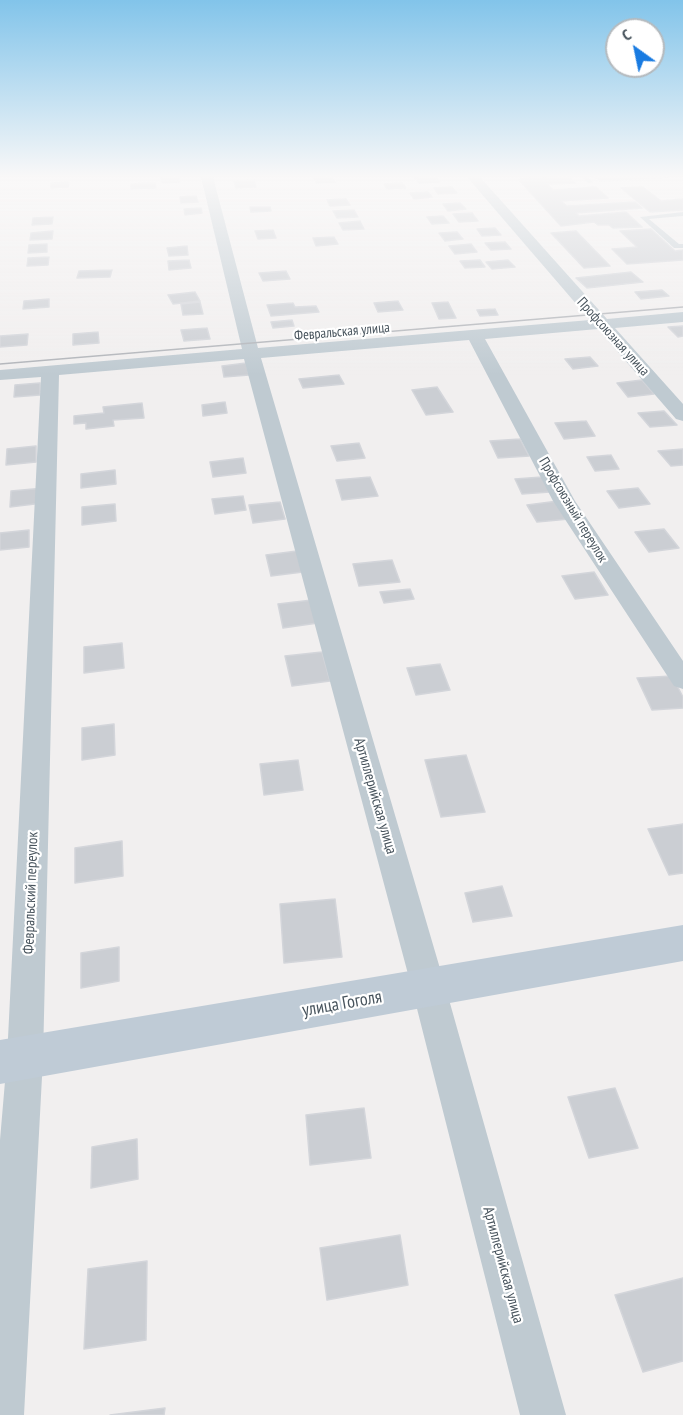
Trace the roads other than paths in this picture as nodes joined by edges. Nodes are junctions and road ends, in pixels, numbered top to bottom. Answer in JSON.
{"nodes":[{"id":1,"x":223,"y":243,"type":"edge"},
{"id":2,"x":531,"y":243,"type":"edge"},
{"id":3,"x":683,"y":304,"type":"edge"},
{"id":4,"x":595,"y":317,"type":"junction"},
{"id":5,"x":683,"y":317,"type":"edge"},
{"id":6,"x":474,"y":333,"type":"junction"},
{"id":7,"x":249,"y":346,"type":"junction"},
{"id":8,"x":0,"y":360,"type":"edge"},
{"id":9,"x":50,"y":371,"type":"junction"},
{"id":10,"x":0,"y":375,"type":"edge"},
{"id":11,"x":683,"y":415,"type":"edge"},
{"id":12,"x":683,"y":680,"type":"edge"},
{"id":13,"x":683,"y":944,"type":"edge"},
{"id":14,"x":429,"y":989,"type":"junction"},
{"id":15,"x":12,"y":1060,"type":"edge"},
{"id":16,"x":2,"y":1415,"type":"edge"},
{"id":17,"x":543,"y":1415,"type":"edge"}],
"edges":[{"from":1,"to":7,"type":"street","name":"Артиллерийская улица"},
{"from":2,"to":4,"type":"street","name":"Профсоюзная улица"},
{"from":3,"to":4,"type":"street","name":"Февральская улица"},
{"from":4,"to":5,"type":"street"},
{"from":4,"to":6,"type":"street"},
{"from":4,"to":7,"type":"street","name":"Февральская улица"},
{"from":4,"to":11,"type":"street","name":"Профсоюзная улица"},
{"from":6,"to":7,"type":"street"},
{"from":6,"to":12,"type":"street","name":"Профсоюзный переулок"},
{"from":7,"to":8,"type":"street","name":"Февральская улица"},
{"from":7,"to":9,"type":"street"},
{"from":7,"to":14,"type":"street","name":"Артиллерийская улица"},
{"from":9,"to":10,"type":"street"},
{"from":9,"to":15,"type":"street","name":"Февральский переулок"},
{"from":13,"to":14,"type":"main road","name":"улица Гоголя"},
{"from":14,"to":15,"type":"main road","name":"улица Гоголя"},
{"from":14,"to":17,"type":"street","name":"Артиллерийская улица"},
{"from":15,"to":16,"type":"street","name":"Февральский переулок"}]}
